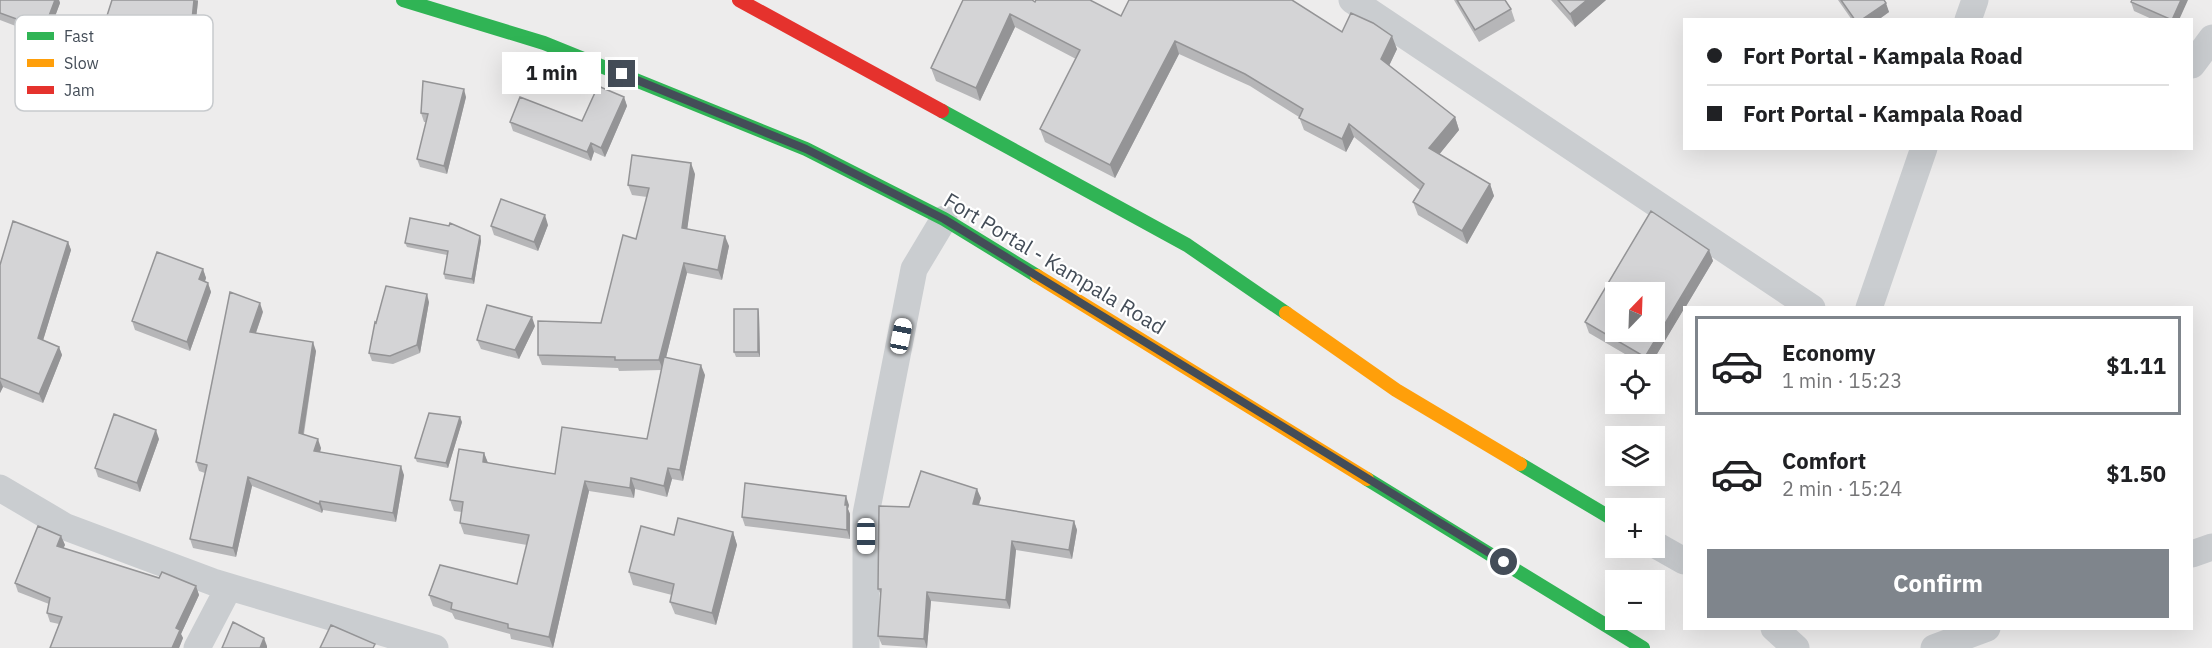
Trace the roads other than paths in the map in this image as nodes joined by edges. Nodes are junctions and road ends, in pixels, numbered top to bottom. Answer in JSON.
{"nodes":[{"id":1,"x":403,"y":0,"type":"edge"},
{"id":2,"x":739,"y":0,"type":"edge"},
{"id":3,"x":1352,"y":0,"type":"edge"},
{"id":4,"x":1975,"y":0,"type":"edge"},
{"id":5,"x":1969,"y":18,"type":"edge"},
{"id":6,"x":2212,"y":38,"type":"edge"},
{"id":7,"x":2193,"y":64,"type":"edge"},
{"id":8,"x":1923,"y":150,"type":"edge"},
{"id":9,"x":944,"y":219,"type":"junction"},
{"id":10,"x":1809,"y":306,"type":"edge"},
{"id":11,"x":1870,"y":306,"type":"edge"},
{"id":12,"x":0,"y":488,"type":"edge"},
{"id":13,"x":1605,"y":514,"type":"edge"},
{"id":14,"x":2212,"y":547,"type":"edge"},
{"id":15,"x":1665,"y":550,"type":"edge"},
{"id":16,"x":2193,"y":554,"type":"edge"},
{"id":17,"x":1683,"y":560,"type":"edge"},
{"id":18,"x":229,"y":587,"type":"junction"},
{"id":19,"x":1776,"y":630,"type":"edge"},
{"id":20,"x":1982,"y":630,"type":"edge"},
{"id":21,"x":197,"y":648,"type":"edge"},
{"id":22,"x":435,"y":648,"type":"edge"},
{"id":23,"x":866,"y":648,"type":"edge"},
{"id":24,"x":1643,"y":648,"type":"edge"},
{"id":25,"x":1796,"y":648,"type":"edge"},
{"id":26,"x":1934,"y":648,"type":"edge"}],
"edges":[{"from":1,"to":9,"type":"main road","name":"Fort Portal - Kampala Road"},
{"from":2,"to":13,"type":"main road"},
{"from":3,"to":10,"type":"street"},
{"from":4,"to":5,"type":"street"},
{"from":6,"to":7,"type":"street"},
{"from":8,"to":11,"type":"street"},
{"from":9,"to":23,"type":"street"},
{"from":9,"to":24,"type":"main road","name":"Fort Portal - Kampala Road"},
{"from":12,"to":18,"type":"street"},
{"from":14,"to":16,"type":"street"},
{"from":15,"to":17,"type":"street"},
{"from":18,"to":21,"type":"street"},
{"from":18,"to":22,"type":"street"},
{"from":19,"to":25,"type":"street"},
{"from":20,"to":26,"type":"street"}]}
